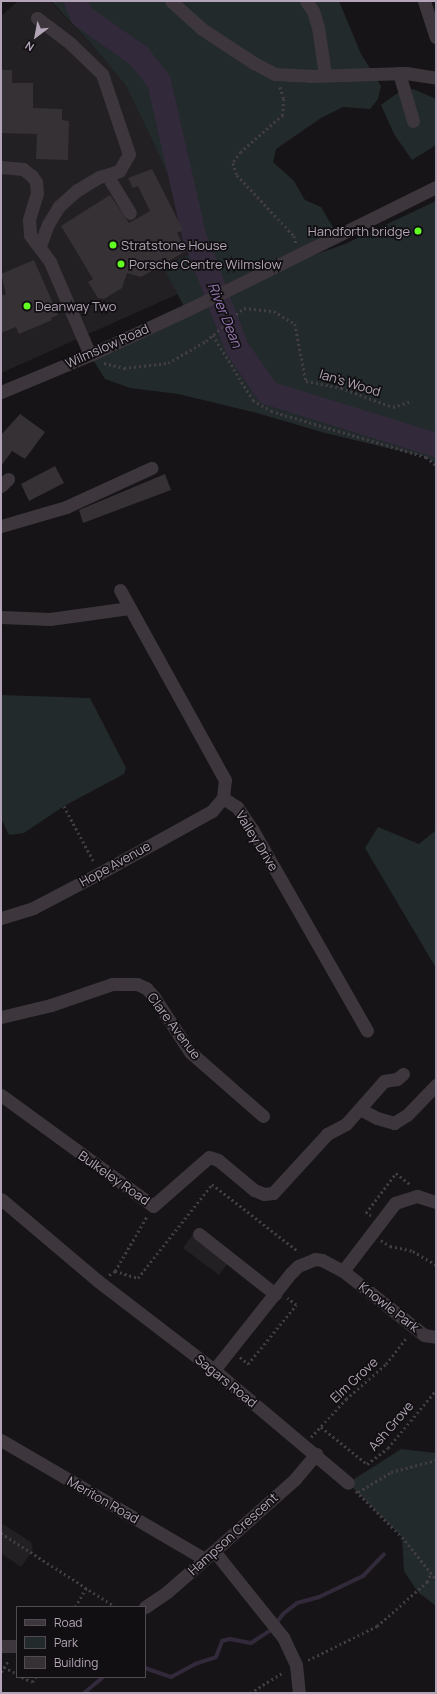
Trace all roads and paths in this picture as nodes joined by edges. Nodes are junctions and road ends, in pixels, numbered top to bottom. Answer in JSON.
{"nodes":[{"id":1,"x":171,"y":1,"type":"edge"},
{"id":2,"x":306,"y":1,"type":"edge"},
{"id":3,"x":424,"y":1,"type":"edge"},
{"id":4,"x":37,"y":18,"type":"dead end"},
{"id":5,"x":436,"y":38,"type":"edge"},
{"id":6,"x":399,"y":73,"type":"junction"},
{"id":7,"x":275,"y":74,"type":"junction"},
{"id":8,"x":325,"y":75,"type":"junction"},
{"id":9,"x":436,"y":78,"type":"edge"},
{"id":10,"x":413,"y":121,"type":"dead end"},
{"id":11,"x":1,"y":167,"type":"edge"},
{"id":12,"x":107,"y":175,"type":"junction"},
{"id":13,"x":436,"y":187,"type":"edge"},
{"id":14,"x":130,"y":213,"type":"dead end"},
{"id":15,"x":294,"y":236,"type":"dead end"},
{"id":16,"x":40,"y":246,"type":"junction"},
{"id":17,"x":213,"y":335,"type":"junction"},
{"id":18,"x":90,"y":355,"type":"junction"},
{"id":19,"x":1,"y":392,"type":"edge"},
{"id":20,"x":412,"y":401,"type":"dead end"},
{"id":21,"x":436,"y":465,"type":"edge"},
{"id":22,"x":152,"y":468,"type":"dead end"},
{"id":23,"x":1,"y":526,"type":"edge"},
{"id":24,"x":120,"y":590,"type":"dead end"},
{"id":25,"x":129,"y":608,"type":"junction"},
{"id":26,"x":1,"y":617,"type":"edge"},
{"id":27,"x":223,"y":798,"type":"junction"},
{"id":28,"x":64,"y":806,"type":"dead end"},
{"id":29,"x":100,"y":873,"type":"junction"},
{"id":30,"x":1,"y":918,"type":"edge"},
{"id":31,"x":1,"y":1018,"type":"edge"},
{"id":32,"x":367,"y":1030,"type":"dead end"},
{"id":33,"x":403,"y":1074,"type":"dead end"},
{"id":34,"x":436,"y":1085,"type":"edge"},
{"id":35,"x":1,"y":1095,"type":"edge"},
{"id":36,"x":360,"y":1109,"type":"junction"},
{"id":37,"x":262,"y":1116,"type":"dead end"},
{"id":38,"x":1,"y":1199,"type":"edge"},
{"id":39,"x":436,"y":1202,"type":"edge"},
{"id":40,"x":153,"y":1206,"type":"junction"},
{"id":41,"x":199,"y":1234,"type":"dead end"},
{"id":42,"x":372,"y":1234,"type":"junction"},
{"id":43,"x":288,"y":1244,"type":"dead end"},
{"id":44,"x":303,"y":1255,"type":"dead end"},
{"id":45,"x":436,"y":1265,"type":"edge"},
{"id":46,"x":115,"y":1271,"type":"dead end"},
{"id":47,"x":343,"y":1271,"type":"junction"},
{"id":48,"x":276,"y":1292,"type":"junction"},
{"id":49,"x":415,"y":1328,"type":"junction"},
{"id":50,"x":436,"y":1337,"type":"edge"},
{"id":51,"x":231,"y":1350,"type":"junction"},
{"id":52,"x":214,"y":1370,"type":"junction"},
{"id":53,"x":436,"y":1390,"type":"edge"},
{"id":54,"x":321,"y":1427,"type":"junction"},
{"id":55,"x":1,"y":1440,"type":"edge"},
{"id":56,"x":304,"y":1445,"type":"junction"},
{"id":57,"x":316,"y":1454,"type":"junction"},
{"id":58,"x":436,"y":1460,"type":"edge"},
{"id":59,"x":353,"y":1488,"type":"junction"},
{"id":60,"x":1,"y":1533,"type":"edge"},
{"id":61,"x":210,"y":1555,"type":"junction"},
{"id":62,"x":431,"y":1573,"type":"junction"},
{"id":63,"x":436,"y":1579,"type":"edge"},
{"id":64,"x":86,"y":1588,"type":"junction"},
{"id":65,"x":76,"y":1606,"type":"edge"},
{"id":66,"x":114,"y":1606,"type":"edge"},
{"id":67,"x":146,"y":1606,"type":"edge"},
{"id":68,"x":1,"y":1646,"type":"edge"},
{"id":69,"x":16,"y":1646,"type":"edge"},
{"id":70,"x":294,"y":1663,"type":"junction"},
{"id":71,"x":4,"y":1667,"type":"dead end"},
{"id":72,"x":16,"y":1673,"type":"edge"},
{"id":73,"x":24,"y":1678,"type":"edge"},
{"id":74,"x":34,"y":1678,"type":"edge"},
{"id":75,"x":250,"y":1693,"type":"edge"},
{"id":76,"x":299,"y":1693,"type":"edge"}],
"edges":[{"from":1,"to":7,"type":"street"},
{"from":2,"to":8,"type":"street"},
{"from":3,"to":5,"type":"street"},
{"from":4,"to":12,"type":"street"},
{"from":6,"to":8,"type":"street"},
{"from":6,"to":9,"type":"street"},
{"from":6,"to":10,"type":"street"},
{"from":7,"to":8,"type":"street"},
{"from":7,"to":15,"type":"path"},
{"from":11,"to":16,"type":"street"},
{"from":12,"to":14,"type":"street"},
{"from":12,"to":16,"type":"street"},
{"from":13,"to":18,"type":"street","name":"Wilmslow Road"},
{"from":16,"to":18,"type":"street"},
{"from":17,"to":18,"type":"path","name":"Ian's Wood"},
{"from":17,"to":20,"type":"path","name":"Ian's Wood"},
{"from":17,"to":21,"type":"path"},
{"from":18,"to":19,"type":"street","name":"Wilmslow Road"},
{"from":22,"to":23,"type":"street"},
{"from":24,"to":25,"type":"street"},
{"from":25,"to":26,"type":"street"},
{"from":25,"to":27,"type":"street"},
{"from":27,"to":29,"type":"street","name":"Hope Avenue"},
{"from":27,"to":32,"type":"street","name":"Valley Drive"},
{"from":28,"to":29,"type":"path"},
{"from":29,"to":30,"type":"street","name":"Hope Avenue"},
{"from":31,"to":37,"type":"street","name":"Clare Avenue"},
{"from":33,"to":36,"type":"street","name":"Bulkeley Road"},
{"from":34,"to":36,"type":"street"},
{"from":35,"to":40,"type":"street","name":"Bulkeley Road"},
{"from":36,"to":40,"type":"street","name":"Bulkeley Road"},
{"from":38,"to":52,"type":"street","name":"Sagars Road"},
{"from":39,"to":42,"type":"street"},
{"from":40,"to":46,"type":"path"},
{"from":41,"to":48,"type":"street"},
{"from":42,"to":45,"type":"path"},
{"from":42,"to":47,"type":"street"},
{"from":43,"to":44,"type":"path"},
{"from":47,"to":48,"type":"street","name":"Knowle Park"},
{"from":47,"to":49,"type":"street","name":"Knowle Park"},
{"from":48,"to":51,"type":"street","name":"Knowle Park"},
{"from":48,"to":51,"type":"path"},
{"from":49,"to":50,"type":"street","name":"Knowle Park"},
{"from":49,"to":54,"type":"path","name":"Elm Grove"},
{"from":51,"to":52,"type":"street","name":"Knowle Park"},
{"from":52,"to":56,"type":"street","name":"Sagars Road"},
{"from":53,"to":54,"type":"path","name":"Ash Grove"},
{"from":54,"to":56,"type":"path","name":"Elm Grove"},
{"from":55,"to":61,"type":"street","name":"Meriton Road"},
{"from":56,"to":57,"type":"street","name":"Sagars Road"},
{"from":57,"to":59,"type":"street","name":"Sagars Road"},
{"from":57,"to":61,"type":"street","name":"Hampson Crescent"},
{"from":58,"to":59,"type":"path"},
{"from":59,"to":62,"type":"path"},
{"from":60,"to":64,"type":"path"},
{"from":61,"to":67,"type":"street","name":"Hampson Crescent"},
{"from":61,"to":70,"type":"street"},
{"from":62,"to":63,"type":"path"},
{"from":62,"to":70,"type":"path"},
{"from":64,"to":65,"type":"path"},
{"from":64,"to":66,"type":"path"},
{"from":68,"to":69,"type":"street"},
{"from":70,"to":75,"type":"path"},
{"from":70,"to":76,"type":"street"},
{"from":71,"to":72,"type":"path"},
{"from":73,"to":74,"type":"path"}]}
